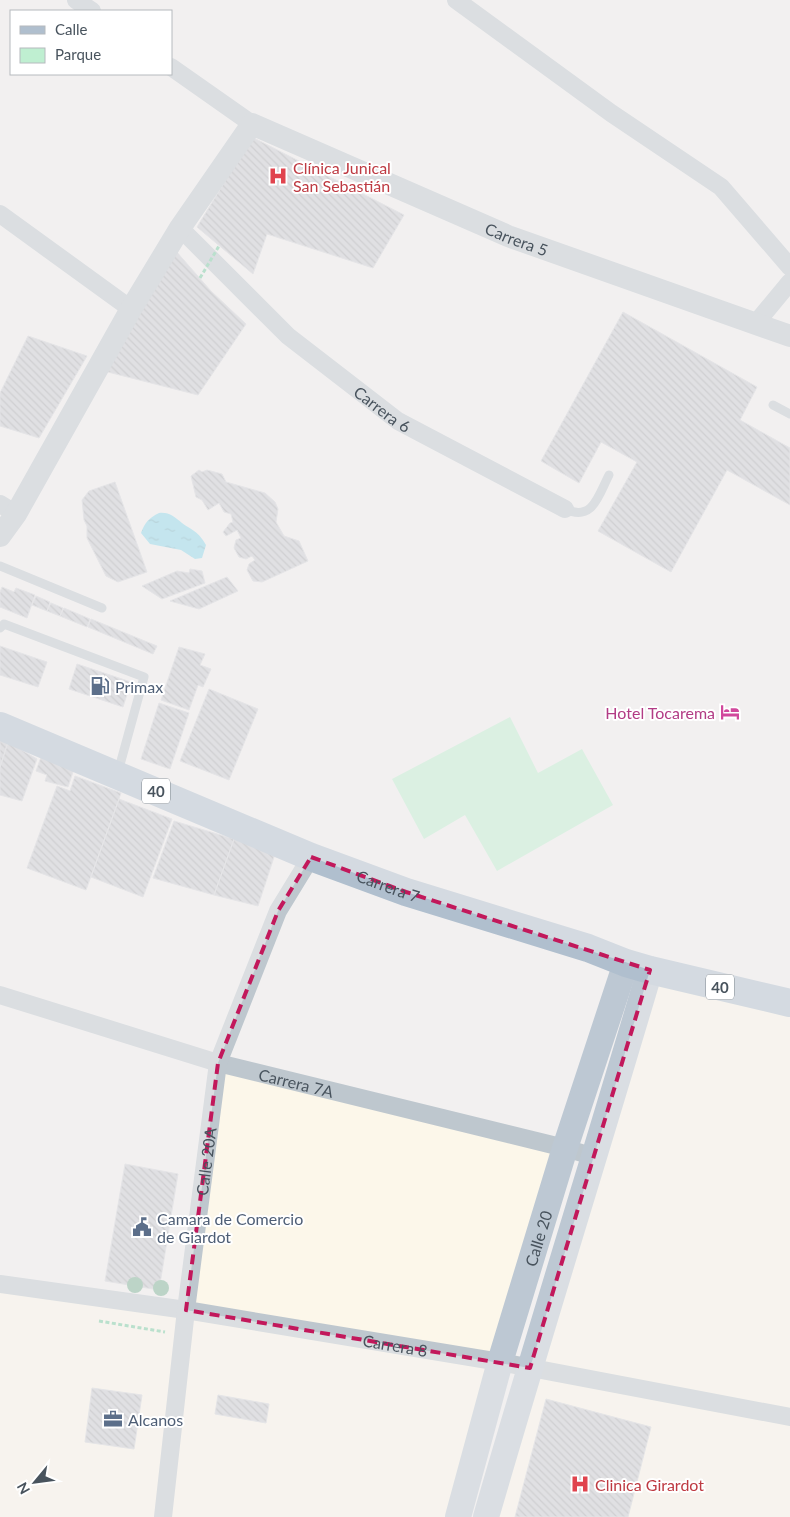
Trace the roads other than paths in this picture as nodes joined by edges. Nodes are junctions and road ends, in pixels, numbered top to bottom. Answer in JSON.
{"nodes":[{"id":1,"x":76,"y":0,"type":"edge"},
{"id":2,"x":456,"y":0,"type":"edge"},
{"id":3,"x":91,"y":10,"type":"edge"},
{"id":4,"x":172,"y":68,"type":"edge"},
{"id":5,"x":252,"y":124,"type":"junction"},
{"id":6,"x":0,"y":214,"type":"edge"},
{"id":7,"x":180,"y":228,"type":"junction"},
{"id":8,"x":790,"y":267,"type":"edge"},
{"id":9,"x":790,"y":282,"type":"edge"},
{"id":10,"x":131,"y":309,"type":"junction"},
{"id":11,"x":756,"y":323,"type":"junction"},
{"id":12,"x":790,"y":336,"type":"edge"},
{"id":13,"x":773,"y":405,"type":"dead end"},
{"id":14,"x":790,"y":414,"type":"edge"},
{"id":15,"x":609,"y":475,"type":"dead end"},
{"id":16,"x":8,"y":509,"type":"edge"},
{"id":17,"x":565,"y":509,"type":"joint"},
{"id":18,"x":0,"y":536,"type":"edge"},
{"id":19,"x":0,"y":566,"type":"edge"},
{"id":20,"x":102,"y":608,"type":"dead end"},
{"id":21,"x":0,"y":628,"type":"edge"},
{"id":22,"x":0,"y":726,"type":"edge"},
{"id":23,"x":117,"y":775,"type":"junction"},
{"id":24,"x":312,"y":857,"type":"junction"},
{"id":25,"x":638,"y":967,"type":"junction"},
{"id":26,"x":0,"y":995,"type":"edge"},
{"id":27,"x":790,"y":1003,"type":"edge"},
{"id":28,"x":218,"y":1064,"type":"junction"},
{"id":29,"x":565,"y":1148,"type":"junction"},
{"id":30,"x":595,"y":1157,"type":"junction"},
{"id":31,"x":0,"y":1284,"type":"edge"},
{"id":32,"x":186,"y":1310,"type":"junction"},
{"id":33,"x":500,"y":1362,"type":"junction"},
{"id":34,"x":530,"y":1368,"type":"junction"},
{"id":35,"x":790,"y":1417,"type":"edge"},
{"id":36,"x":163,"y":1517,"type":"edge"},
{"id":37,"x":458,"y":1517,"type":"edge"},
{"id":38,"x":486,"y":1517,"type":"edge"}],
"edges":[{"from":1,"to":3,"type":"street"},
{"from":2,"to":8,"type":"street"},
{"from":4,"to":5,"type":"street"},
{"from":5,"to":7,"type":"street"},
{"from":5,"to":11,"type":"street","name":"Carrera 5"},
{"from":6,"to":10,"type":"street"},
{"from":7,"to":10,"type":"street"},
{"from":7,"to":17,"type":"street","name":"Carrera 6"},
{"from":9,"to":11,"type":"street"},
{"from":10,"to":16,"type":"street"},
{"from":11,"to":12,"type":"street","name":"Carrera 5"},
{"from":13,"to":14,"type":"lane"},
{"from":15,"to":17,"type":"lane","name":"Carrera 6"},
{"from":16,"to":18,"type":"street"},
{"from":19,"to":20,"type":"lane"},
{"from":21,"to":23,"type":"lane"},
{"from":22,"to":23,"type":"main road","name":"Carrera 7","number":"40"},
{"from":23,"to":24,"type":"main road","name":"Carrera 7","number":"40"},
{"from":24,"to":25,"type":"main road","name":"Carrera 7","number":"40"},
{"from":24,"to":28,"type":"street","name":"Calle 20A"},
{"from":25,"to":27,"type":"main road","name":"Carrera 7","number":"40"},
{"from":25,"to":29,"type":"main road","name":"Calle 20"},
{"from":25,"to":30,"type":"main road","name":"Calle 20"},
{"from":26,"to":28,"type":"street","name":"Carrera 7A"},
{"from":28,"to":29,"type":"street","name":"Carrera 7A"},
{"from":28,"to":32,"type":"street","name":"Calle 20A"},
{"from":29,"to":30,"type":"street","name":"Carrera 7A"},
{"from":29,"to":33,"type":"main road","name":"Calle 20"},
{"from":30,"to":34,"type":"main road","name":"Calle 20"},
{"from":31,"to":32,"type":"street","name":"Carrera 8"},
{"from":32,"to":33,"type":"street","name":"Carrera 8"},
{"from":32,"to":36,"type":"street","name":"Calle 20A"},
{"from":33,"to":34,"type":"street","name":"Carrera 8"},
{"from":33,"to":37,"type":"main road","name":"Calle 20"},
{"from":34,"to":35,"type":"street","name":"Carrera 8"},
{"from":34,"to":38,"type":"main road","name":"Calle 20"}]}
